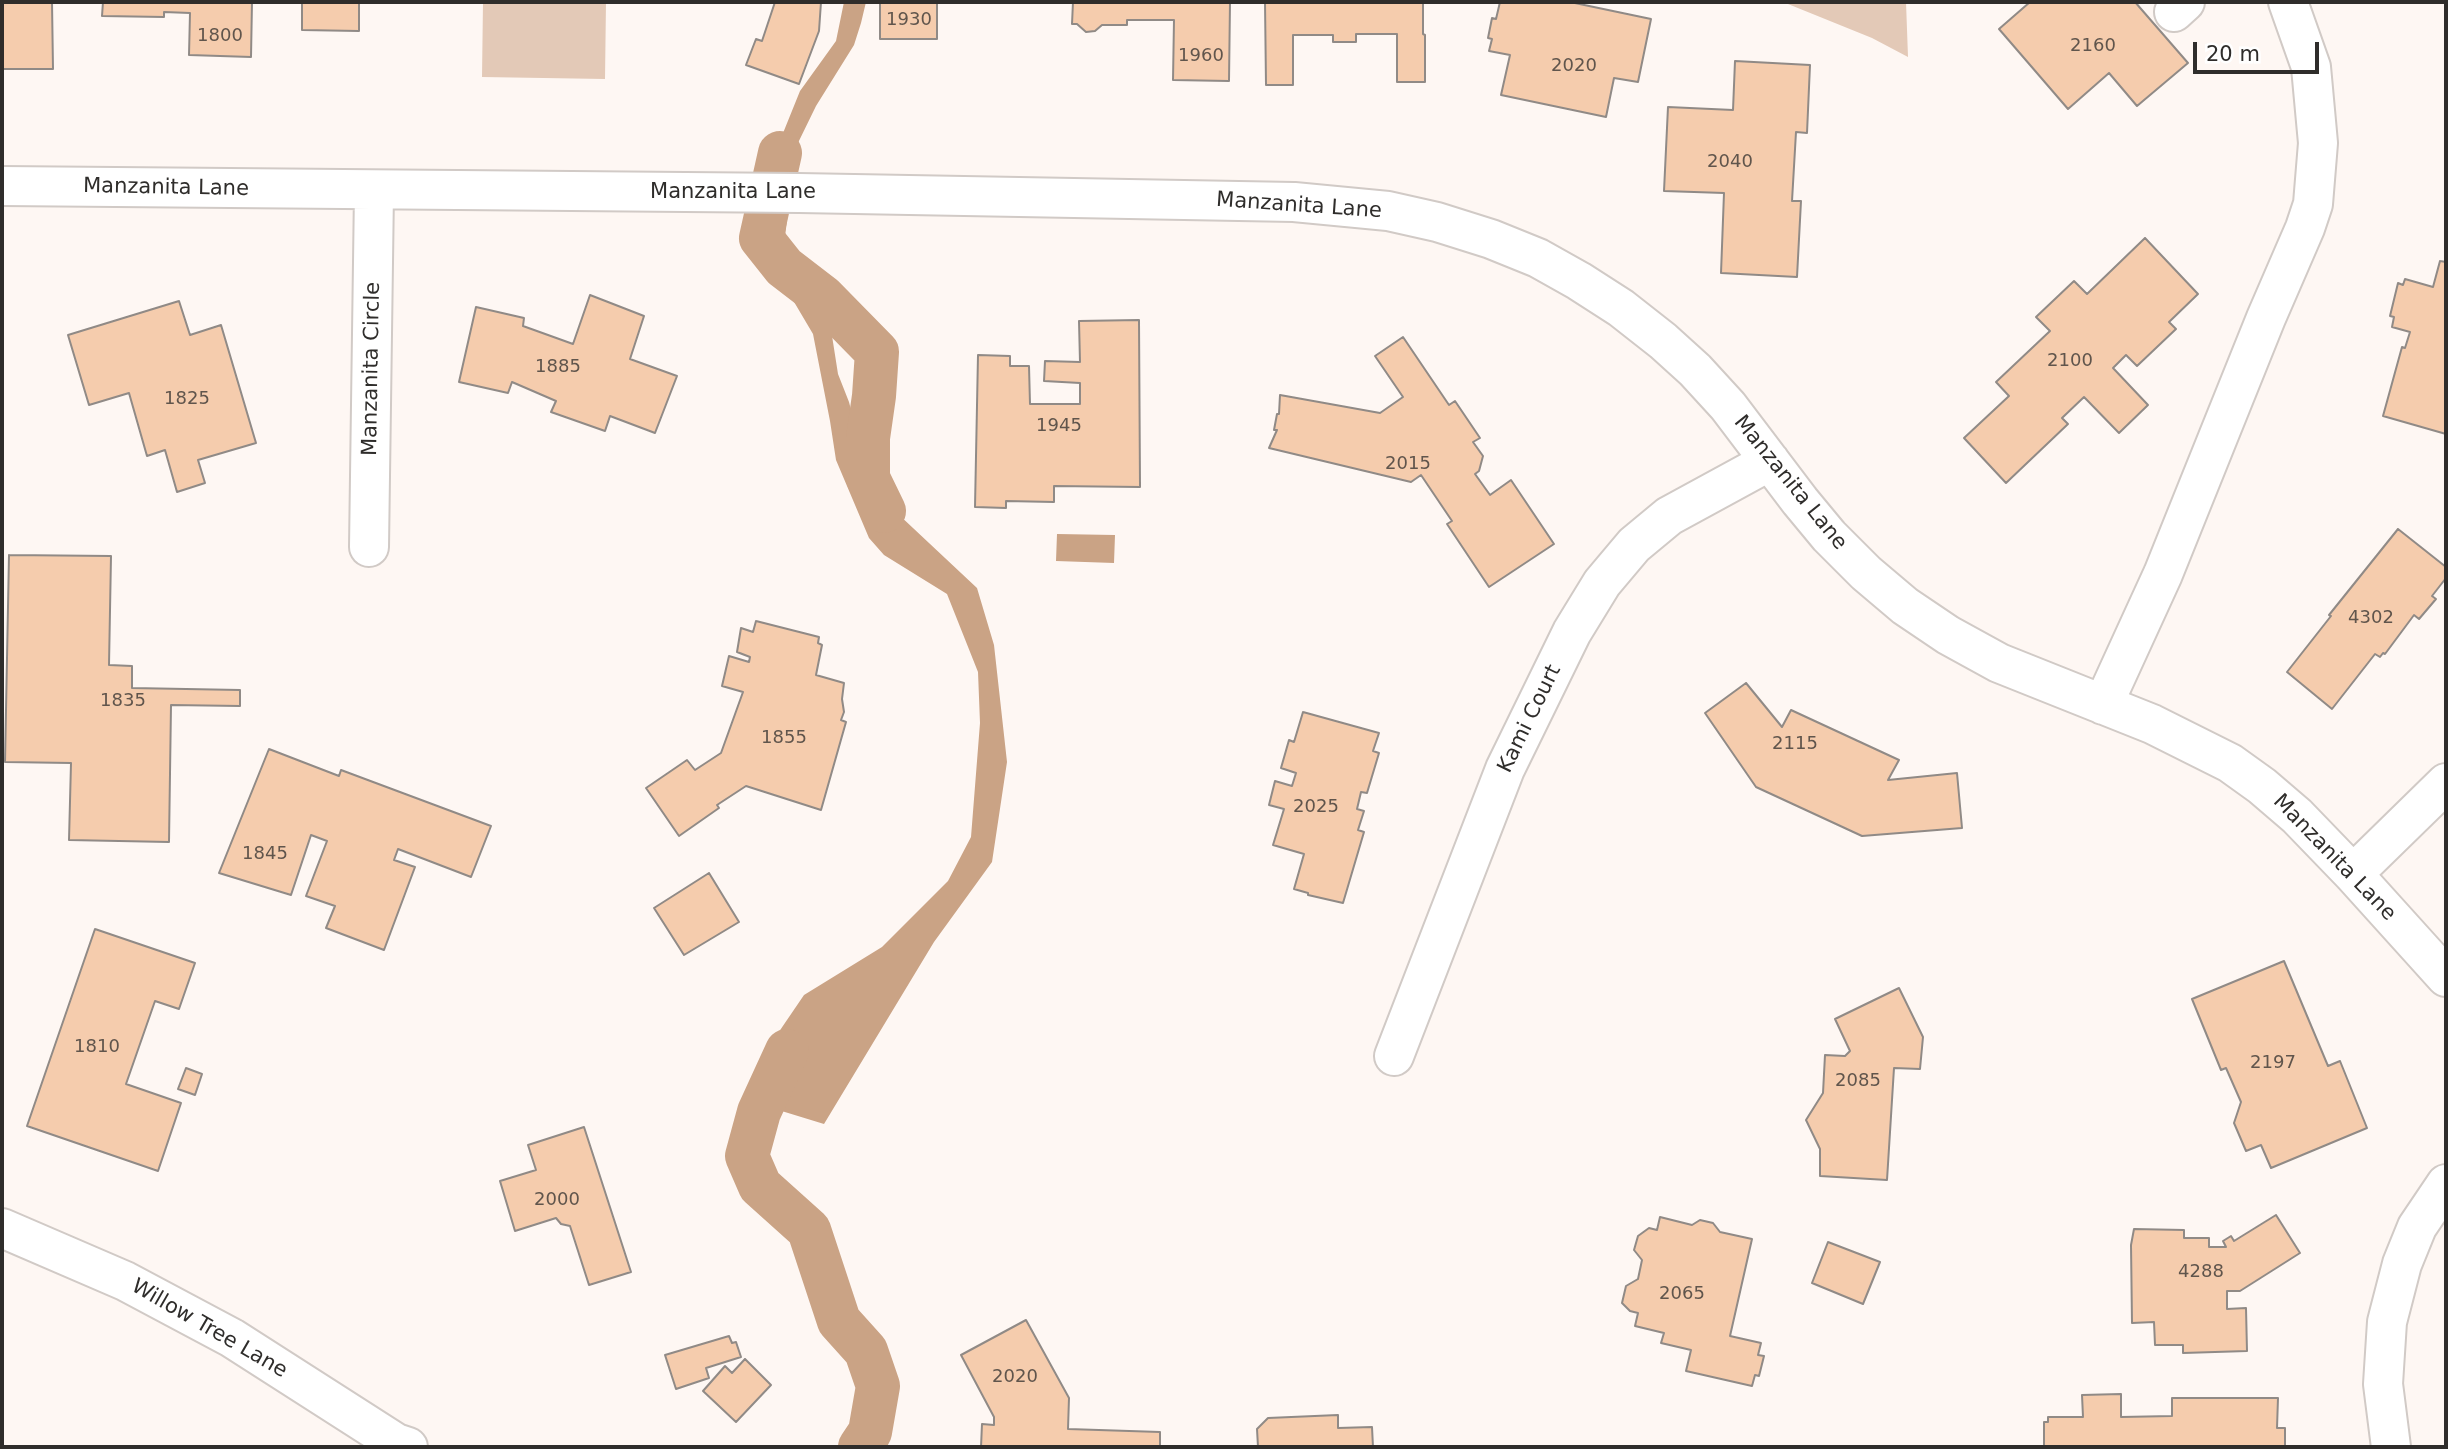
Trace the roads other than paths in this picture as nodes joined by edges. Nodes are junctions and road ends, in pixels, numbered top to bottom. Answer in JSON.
{"nodes":[{"id":1,"x":2288,"y":2,"type":"edge"},
{"id":2,"x":2,"y":186,"type":"edge"},
{"id":3,"x":374,"y":191,"type":"junction"},
{"id":4,"x":1770,"y":461,"type":"junction"},
{"id":5,"x":369,"y":547,"type":"dead end"},
{"id":6,"x":2103,"y":705,"type":"junction"},
{"id":7,"x":2446,"y":783,"type":"edge"},
{"id":8,"x":2353,"y":874,"type":"junction"},
{"id":9,"x":2446,"y":977,"type":"edge"},
{"id":10,"x":1394,"y":1056,"type":"dead end"},
{"id":11,"x":2446,"y":1184,"type":"edge"},
{"id":12,"x":2,"y":1228,"type":"edge"},
{"id":13,"x":408,"y":1447,"type":"edge"},
{"id":14,"x":2391,"y":1447,"type":"edge"}],
"edges":[{"from":1,"to":6,"type":"street"},
{"from":2,"to":3,"type":"street","name":"Manzanita Lane"},
{"from":3,"to":4,"type":"street","name":"Manzanita Lane"},
{"from":3,"to":5,"type":"street","name":"Manzanita Circle"},
{"from":4,"to":6,"type":"street","name":"Manzanita Lane"},
{"from":4,"to":10,"type":"street","name":"Kami Court"},
{"from":6,"to":8,"type":"street","name":"Manzanita Lane"},
{"from":7,"to":8,"type":"street"},
{"from":8,"to":9,"type":"street","name":"Manzanita Lane"},
{"from":11,"to":14,"type":"street"},
{"from":12,"to":13,"type":"street","name":"Willow Tree Lane"}]}
